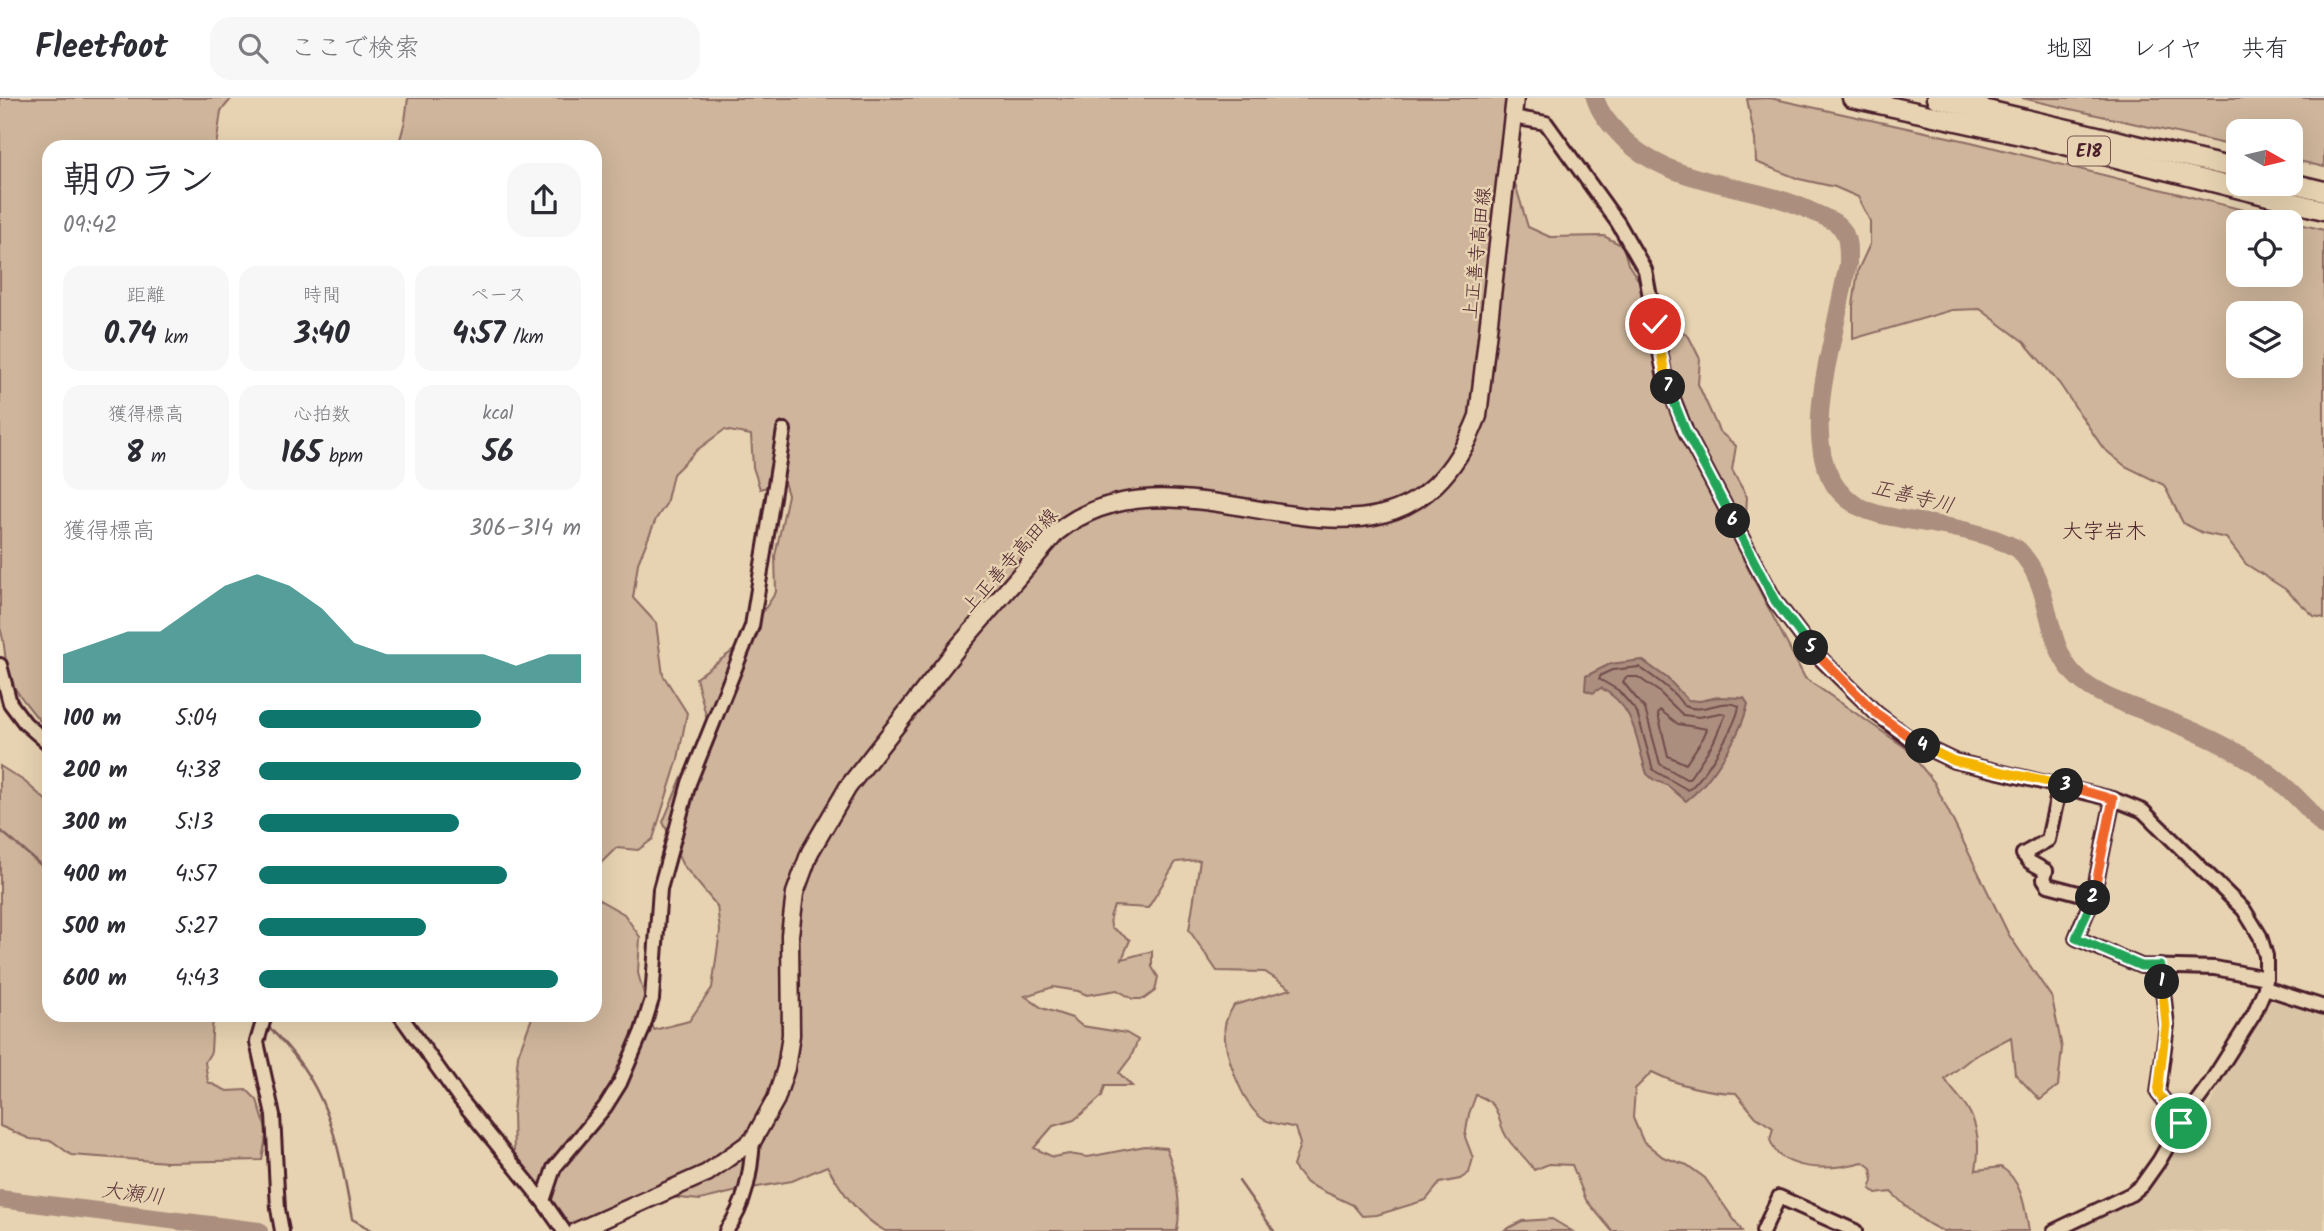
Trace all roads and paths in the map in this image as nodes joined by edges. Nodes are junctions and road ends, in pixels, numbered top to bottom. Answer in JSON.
{"nodes":[{"id":1,"x":1515,"y":98,"type":"edge"},
{"id":2,"x":1852,"y":98,"type":"edge"},
{"id":3,"x":1936,"y":98,"type":"edge"},
{"id":4,"x":1514,"y":117,"type":"junction"},
{"id":5,"x":2226,"y":166,"type":"edge"},
{"id":6,"x":2303,"y":186,"type":"edge"},
{"id":7,"x":2324,"y":191,"type":"edge"},
{"id":8,"x":2324,"y":210,"type":"edge"},
{"id":9,"x":784,"y":430,"type":"dead end"},
{"id":10,"x":0,"y":665,"type":"edge"},
{"id":11,"x":42,"y":738,"type":"edge"},
{"id":12,"x":2060,"y":785,"type":"junction"},
{"id":13,"x":2113,"y":799,"type":"junction"},
{"id":14,"x":2093,"y":897,"type":"junction"},
{"id":15,"x":2160,"y":966,"type":"junction"},
{"id":16,"x":2265,"y":983,"type":"junction"},
{"id":17,"x":2324,"y":1007,"type":"edge"},
{"id":18,"x":263,"y":1022,"type":"edge"},
{"id":19,"x":405,"y":1022,"type":"edge"},
{"id":20,"x":2181,"y":1123,"type":"junction"},
{"id":21,"x":753,"y":1140,"type":"junction"},
{"id":22,"x":543,"y":1201,"type":"junction"},
{"id":23,"x":282,"y":1231,"type":"edge"},
{"id":24,"x":564,"y":1231,"type":"edge"},
{"id":25,"x":578,"y":1231,"type":"edge"},
{"id":26,"x":726,"y":1231,"type":"edge"},
{"id":27,"x":1763,"y":1231,"type":"edge"},
{"id":28,"x":1855,"y":1231,"type":"edge"},
{"id":29,"x":2054,"y":1231,"type":"edge"}],
"edges":[{"from":1,"to":4,"type":"main road","name":"上正善寺高田線"},
{"from":2,"to":8,"type":"highway","number":"E18"},
{"from":3,"to":5,"type":"highway","number":"E18"},
{"from":4,"to":12,"type":"street"},
{"from":4,"to":21,"type":"main road","name":"上正善寺高田線"},
{"from":6,"to":7,"type":"highway"},
{"from":9,"to":22,"type":"street"},
{"from":10,"to":11,"type":"street"},
{"from":12,"to":13,"type":"street"},
{"from":12,"to":14,"type":"street"},
{"from":13,"to":14,"type":"street"},
{"from":13,"to":16,"type":"street"},
{"from":14,"to":15,"type":"street"},
{"from":15,"to":16,"type":"street"},
{"from":15,"to":20,"type":"street"},
{"from":16,"to":17,"type":"street"},
{"from":16,"to":20,"type":"street"},
{"from":18,"to":23,"type":"street"},
{"from":19,"to":22,"type":"street"},
{"from":20,"to":29,"type":"street"},
{"from":21,"to":25,"type":"main road","name":"上正善寺高田線"},
{"from":21,"to":26,"type":"street"},
{"from":22,"to":24,"type":"street"},
{"from":27,"to":28,"type":"street"}]}
